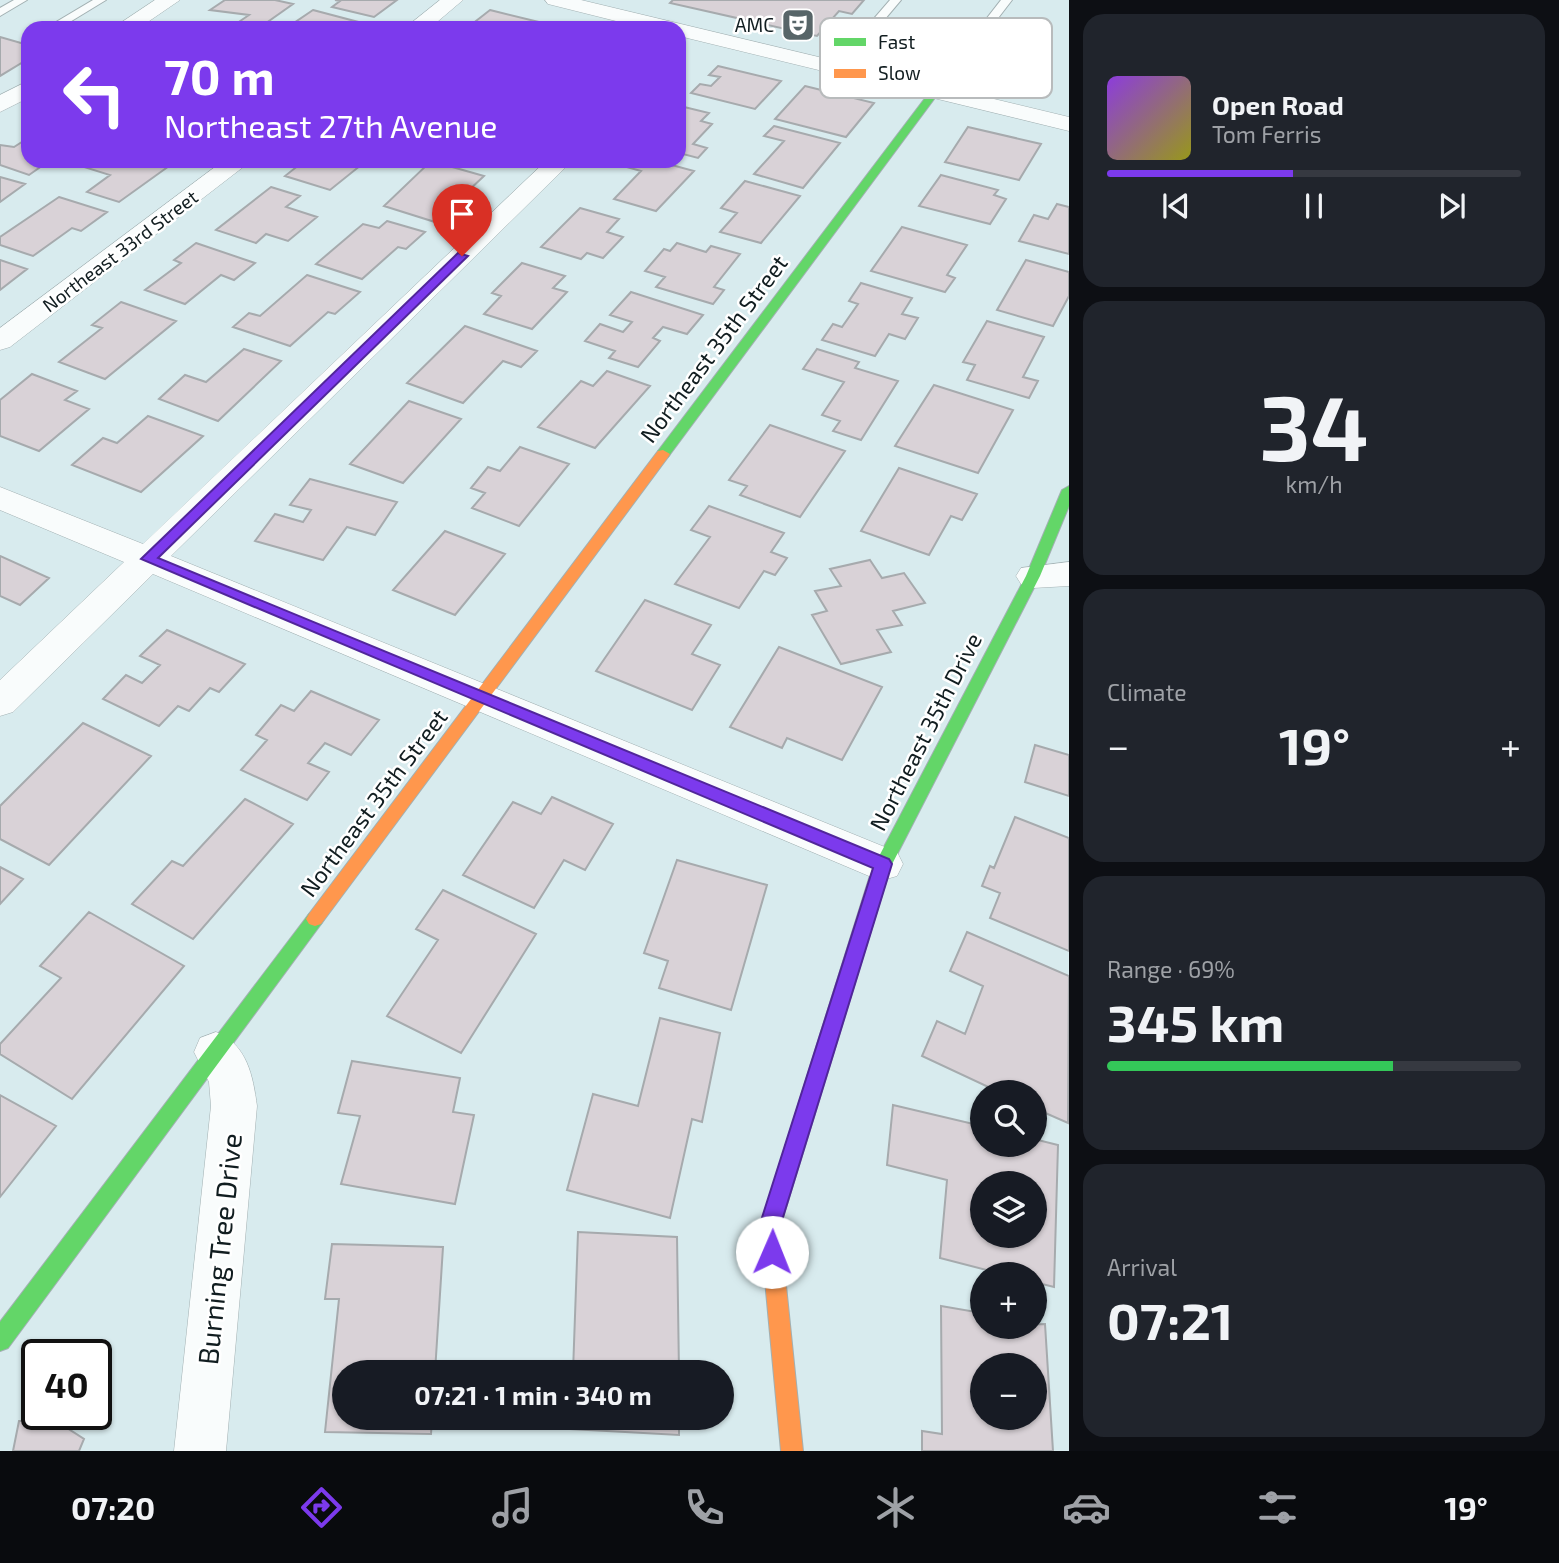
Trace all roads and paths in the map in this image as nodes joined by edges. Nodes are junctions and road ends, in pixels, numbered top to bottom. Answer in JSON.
{"nodes":[{"id":1,"x":22,"y":0,"type":"edge"},
{"id":2,"x":101,"y":0,"type":"edge"},
{"id":3,"x":170,"y":0,"type":"edge"},
{"id":4,"x":453,"y":0,"type":"edge"},
{"id":5,"x":555,"y":0,"type":"edge"},
{"id":6,"x":896,"y":0,"type":"edge"},
{"id":7,"x":1007,"y":0,"type":"edge"},
{"id":8,"x":0,"y":13,"type":"edge"},
{"id":9,"x":880,"y":18,"type":"edge"},
{"id":10,"x":993,"y":18,"type":"edge"},
{"id":11,"x":64,"y":21,"type":"edge"},
{"id":12,"x":136,"y":21,"type":"edge"},
{"id":13,"x":425,"y":21,"type":"edge"},
{"id":14,"x":632,"y":21,"type":"edge"},
{"id":15,"x":686,"y":35,"type":"edge"},
{"id":16,"x":820,"y":65,"type":"edge"},
{"id":17,"x":21,"y":92,"type":"edge"},
{"id":18,"x":930,"y":98,"type":"edge"},
{"id":19,"x":963,"y":98,"type":"edge"},
{"id":20,"x":0,"y":105,"type":"edge"},
{"id":21,"x":1069,"y":124,"type":"edge"},
{"id":22,"x":230,"y":168,"type":"edge"},
{"id":23,"x":553,"y":168,"type":"edge"},
{"id":24,"x":0,"y":341,"type":"edge"},
{"id":25,"x":1069,"y":490,"type":"edge"},
{"id":26,"x":0,"y":498,"type":"edge"},
{"id":27,"x":148,"y":559,"type":"junction"},
{"id":28,"x":1069,"y":574,"type":"edge"},
{"id":29,"x":1033,"y":576,"type":"junction"},
{"id":30,"x":482,"y":697,"type":"junction"},
{"id":31,"x":0,"y":702,"type":"edge"},
{"id":32,"x":883,"y":864,"type":"junction"},
{"id":33,"x":216,"y":1052,"type":"junction"},
{"id":34,"x":0,"y":1340,"type":"edge"},
{"id":35,"x":200,"y":1451,"type":"edge"},
{"id":36,"x":792,"y":1451,"type":"edge"}],
"edges":[{"from":1,"to":8,"type":"lane"},
{"from":2,"to":11,"type":"lane"},
{"from":3,"to":12,"type":"street"},
{"from":4,"to":13,"type":"street"},
{"from":5,"to":14,"type":"street"},
{"from":6,"to":9,"type":"lane"},
{"from":7,"to":10,"type":"lane"},
{"from":15,"to":16,"type":"street"},
{"from":17,"to":20,"type":"street"},
{"from":18,"to":30,"type":"street","name":"Northeast 35th Street"},
{"from":19,"to":21,"type":"street"},
{"from":22,"to":24,"type":"street","name":"Northeast 33rd Street"},
{"from":23,"to":27,"type":"street"},
{"from":25,"to":29,"type":"street","name":"Northeast 35th Drive"},
{"from":26,"to":27,"type":"street"},
{"from":27,"to":30,"type":"street"},
{"from":27,"to":31,"type":"street"},
{"from":28,"to":29,"type":"street"},
{"from":29,"to":32,"type":"street","name":"Northeast 35th Drive"},
{"from":30,"to":32,"type":"street"},
{"from":30,"to":33,"type":"street","name":"Northeast 35th Street"},
{"from":32,"to":36,"type":"street","name":"Northeast 35th Drive"},
{"from":33,"to":34,"type":"street","name":"Northeast 35th Street"},
{"from":33,"to":35,"type":"street","name":"Burning Tree Drive"}]}
